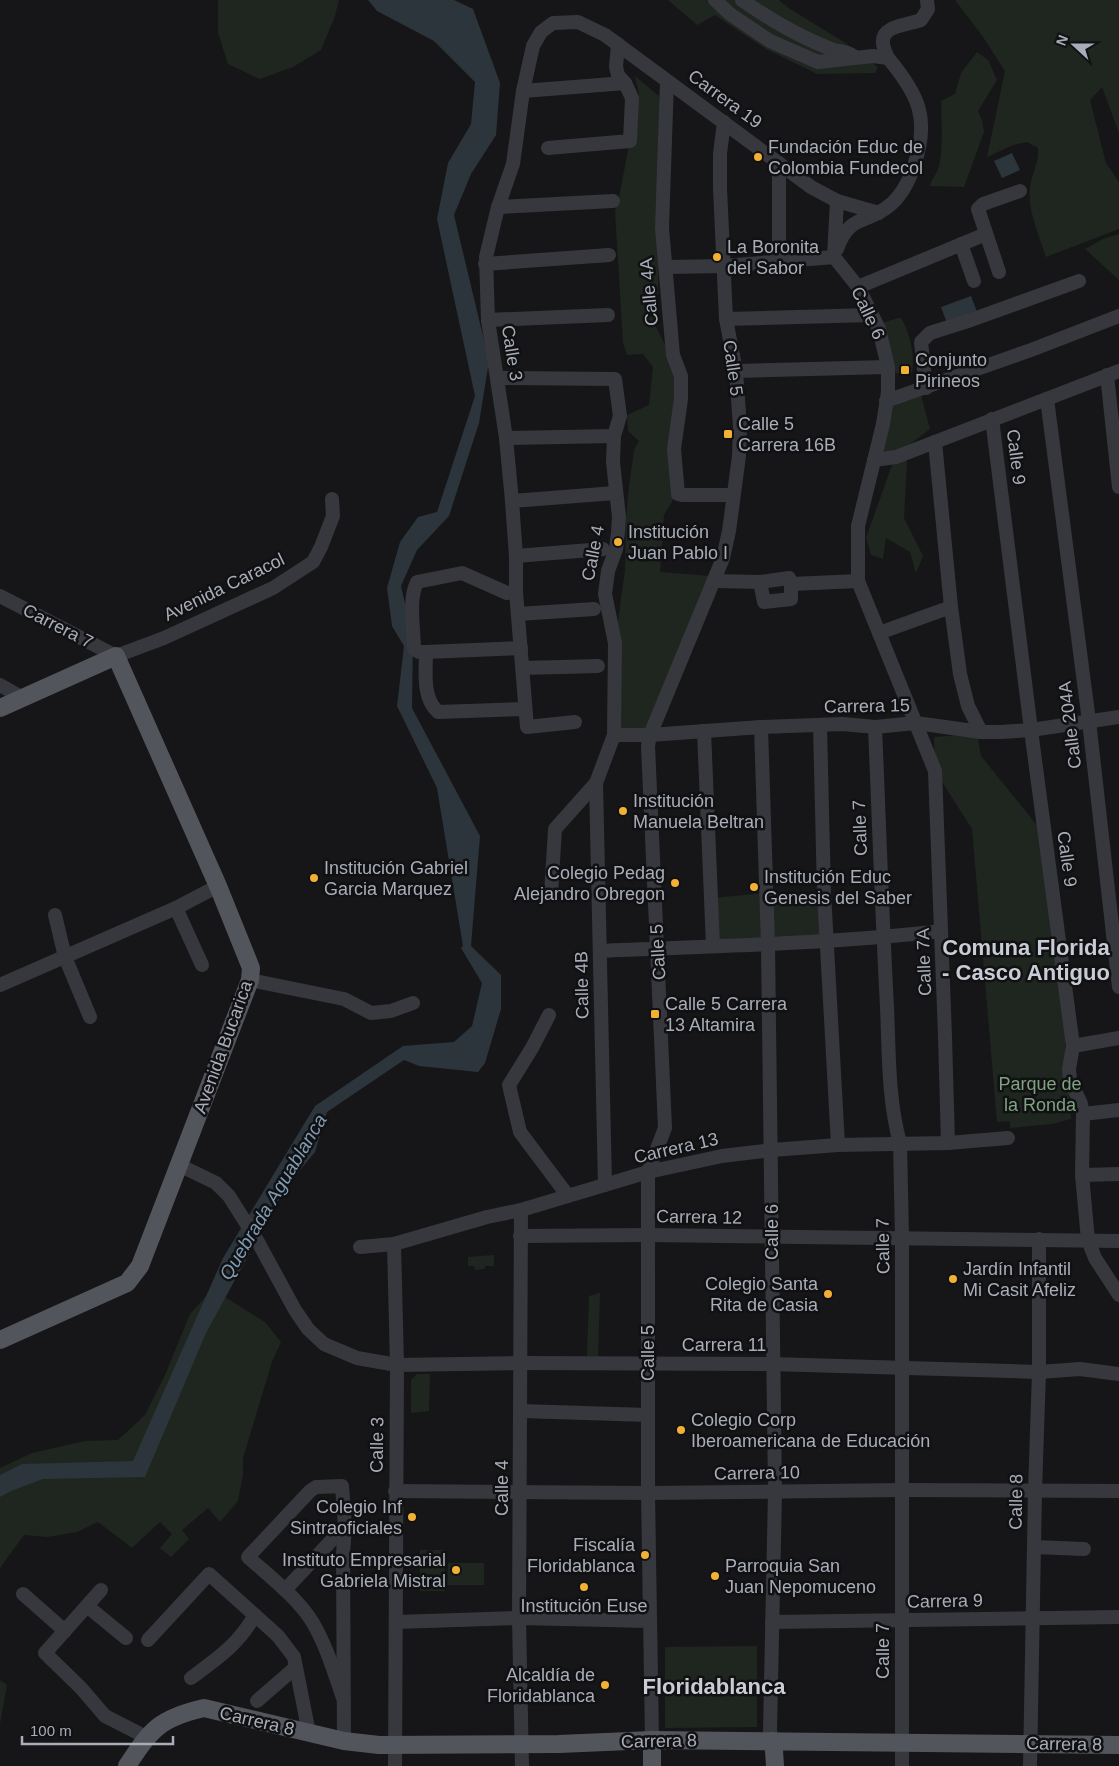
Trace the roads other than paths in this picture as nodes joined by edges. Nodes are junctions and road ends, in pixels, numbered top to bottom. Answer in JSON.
{"nodes":[{"id":1,"x":715,"y":0,"type":"edge"},
{"id":2,"x":742,"y":0,"type":"edge"},
{"id":3,"x":927,"y":0,"type":"edge"},
{"id":4,"x":578,"y":22,"type":"joint"},
{"id":5,"x":618,"y":44,"type":"junction"},
{"id":6,"x":856,"y":58,"type":"junction"},
{"id":7,"x":888,"y":58,"type":"junction"},
{"id":8,"x":667,"y":81,"type":"junction"},
{"id":9,"x":625,"y":83,"type":"junction"},
{"id":10,"x":524,"y":91,"type":"junction"},
{"id":11,"x":724,"y":122,"type":"junction"},
{"id":12,"x":548,"y":148,"type":"dead end"},
{"id":13,"x":779,"y":163,"type":"junction"},
{"id":14,"x":1020,"y":191,"type":"dead end"},
{"id":15,"x":613,"y":201,"type":"dead end"},
{"id":16,"x":837,"y":201,"type":"junction"},
{"id":17,"x":498,"y":207,"type":"junction"},
{"id":18,"x":879,"y":213,"type":"junction"},
{"id":19,"x":986,"y":234,"type":"junction"},
{"id":20,"x":961,"y":244,"type":"junction"},
{"id":21,"x":608,"y":255,"type":"dead end"},
{"id":22,"x":834,"y":257,"type":"junction"},
{"id":23,"x":779,"y":261,"type":"junction"},
{"id":24,"x":485,"y":264,"type":"junction"},
{"id":25,"x":724,"y":266,"type":"junction"},
{"id":26,"x":666,"y":267,"type":"junction"},
{"id":27,"x":999,"y":272,"type":"dead end"},
{"id":28,"x":974,"y":281,"type":"dead end"},
{"id":29,"x":1079,"y":281,"type":"dead end"},
{"id":30,"x":858,"y":287,"type":"junction"},
{"id":31,"x":608,"y":315,"type":"dead end"},
{"id":32,"x":872,"y":315,"type":"junction"},
{"id":33,"x":1119,"y":316,"type":"edge"},
{"id":34,"x":726,"y":319,"type":"junction"},
{"id":35,"x":488,"y":320,"type":"junction"},
{"id":36,"x":888,"y":368,"type":"junction"},
{"id":37,"x":736,"y":371,"type":"junction"},
{"id":38,"x":1113,"y":373,"type":"edge"},
{"id":39,"x":497,"y":378,"type":"junction"},
{"id":40,"x":926,"y":388,"type":"junction"},
{"id":41,"x":1047,"y":399,"type":"junction"},
{"id":42,"x":886,"y":401,"type":"junction"},
{"id":43,"x":992,"y":419,"type":"junction"},
{"id":44,"x":614,"y":436,"type":"junction"},
{"id":45,"x":506,"y":438,"type":"junction"},
{"id":46,"x":935,"y":442,"type":"junction"},
{"id":47,"x":919,"y":448,"type":"junction"},
{"id":48,"x":874,"y":460,"type":"junction"},
{"id":49,"x":938,"y":465,"type":"junction"},
{"id":50,"x":1119,"y":487,"type":"edge"},
{"id":51,"x":615,"y":493,"type":"junction"},
{"id":52,"x":732,"y":495,"type":"junction"},
{"id":53,"x":332,"y":499,"type":"dead end"},
{"id":54,"x":512,"y":501,"type":"junction"},
{"id":55,"x":603,"y":549,"type":"dead end"},
{"id":56,"x":516,"y":556,"type":"junction"},
{"id":57,"x":714,"y":581,"type":"junction"},
{"id":58,"x":858,"y":581,"type":"junction"},
{"id":59,"x":760,"y":582,"type":"junction"},
{"id":60,"x":791,"y":584,"type":"junction"},
{"id":61,"x":516,"y":592,"type":"junction"},
{"id":62,"x":0,"y":596,"type":"edge"},
{"id":63,"x":951,"y":607,"type":"junction"},
{"id":64,"x":594,"y":609,"type":"dead end"},
{"id":65,"x":518,"y":614,"type":"junction"},
{"id":66,"x":879,"y":632,"type":"junction"},
{"id":67,"x":521,"y":648,"type":"junction"},
{"id":68,"x":426,"y":652,"type":"junction"},
{"id":69,"x":116,"y":656,"type":"junction"},
{"id":70,"x":598,"y":666,"type":"dead end"},
{"id":71,"x":523,"y":668,"type":"junction"},
{"id":72,"x":0,"y":684,"type":"edge"},
{"id":73,"x":23,"y":698,"type":"junction"},
{"id":74,"x":0,"y":708,"type":"edge"},
{"id":75,"x":524,"y":709,"type":"junction"},
{"id":76,"x":1119,"y":717,"type":"edge"},
{"id":77,"x":1089,"y":721,"type":"junction"},
{"id":78,"x":576,"y":722,"type":"dead end"},
{"id":79,"x":916,"y":723,"type":"junction"},
{"id":80,"x":820,"y":726,"type":"junction"},
{"id":81,"x":761,"y":727,"type":"junction"},
{"id":82,"x":874,"y":727,"type":"junction"},
{"id":83,"x":1031,"y":730,"type":"junction"},
{"id":84,"x":704,"y":731,"type":"junction"},
{"id":85,"x":981,"y":732,"type":"junction"},
{"id":86,"x":614,"y":735,"type":"junction"},
{"id":87,"x":650,"y":735,"type":"junction"},
{"id":88,"x":596,"y":784,"type":"junction"},
{"id":89,"x":218,"y":886,"type":"junction"},
{"id":90,"x":551,"y":894,"type":"dead end"},
{"id":91,"x":194,"y":898,"type":"junction"},
{"id":92,"x":227,"y":907,"type":"junction"},
{"id":93,"x":176,"y":908,"type":"junction"},
{"id":94,"x":55,"y":915,"type":"dead end"},
{"id":95,"x":941,"y":931,"type":"junction"},
{"id":96,"x":883,"y":938,"type":"junction"},
{"id":97,"x":826,"y":941,"type":"junction"},
{"id":98,"x":768,"y":945,"type":"junction"},
{"id":99,"x":713,"y":946,"type":"junction"},
{"id":100,"x":657,"y":948,"type":"junction"},
{"id":101,"x":600,"y":951,"type":"junction"},
{"id":102,"x":65,"y":957,"type":"junction"},
{"id":103,"x":202,"y":965,"type":"dead end"},
{"id":104,"x":250,"y":980,"type":"junction"},
{"id":105,"x":0,"y":985,"type":"edge"},
{"id":106,"x":1119,"y":987,"type":"edge"},
{"id":107,"x":413,"y":1003,"type":"dead end"},
{"id":108,"x":549,"y":1015,"type":"dead end"},
{"id":109,"x":90,"y":1017,"type":"dead end"},
{"id":110,"x":1119,"y":1038,"type":"edge"},
{"id":111,"x":1073,"y":1046,"type":"junction"},
{"id":112,"x":1119,"y":1110,"type":"edge"},
{"id":113,"x":1083,"y":1114,"type":"junction"},
{"id":114,"x":1008,"y":1138,"type":"dead end"},
{"id":115,"x":948,"y":1143,"type":"junction"},
{"id":116,"x":900,"y":1144,"type":"junction"},
{"id":117,"x":838,"y":1146,"type":"junction"},
{"id":118,"x":772,"y":1150,"type":"junction"},
{"id":119,"x":179,"y":1165,"type":"junction"},
{"id":120,"x":648,"y":1172,"type":"junction"},
{"id":121,"x":1119,"y":1174,"type":"edge"},
{"id":122,"x":1082,"y":1175,"type":"junction"},
{"id":123,"x":605,"y":1185,"type":"junction"},
{"id":124,"x":568,"y":1196,"type":"junction"},
{"id":125,"x":521,"y":1210,"type":"junction"},
{"id":126,"x":648,"y":1234,"type":"junction"},
{"id":127,"x":520,"y":1236,"type":"junction"},
{"id":128,"x":772,"y":1237,"type":"junction"},
{"id":129,"x":902,"y":1237,"type":"junction"},
{"id":130,"x":1039,"y":1239,"type":"junction"},
{"id":131,"x":1088,"y":1240,"type":"junction"},
{"id":132,"x":1119,"y":1240,"type":"edge"},
{"id":133,"x":394,"y":1244,"type":"junction"},
{"id":134,"x":360,"y":1247,"type":"dead end"},
{"id":135,"x":1119,"y":1295,"type":"edge"},
{"id":136,"x":0,"y":1340,"type":"edge"},
{"id":137,"x":520,"y":1363,"type":"junction"},
{"id":138,"x":648,"y":1363,"type":"junction"},
{"id":139,"x":772,"y":1364,"type":"junction"},
{"id":140,"x":397,"y":1365,"type":"junction"},
{"id":141,"x":901,"y":1368,"type":"junction"},
{"id":142,"x":1039,"y":1372,"type":"junction"},
{"id":143,"x":1119,"y":1374,"type":"edge"},
{"id":144,"x":521,"y":1412,"type":"junction"},
{"id":145,"x":648,"y":1415,"type":"junction"},
{"id":146,"x":902,"y":1490,"type":"junction"},
{"id":147,"x":396,"y":1491,"type":"junction"},
{"id":148,"x":1035,"y":1491,"type":"junction"},
{"id":149,"x":1119,"y":1491,"type":"edge"},
{"id":150,"x":521,"y":1492,"type":"junction"},
{"id":151,"x":775,"y":1492,"type":"junction"},
{"id":152,"x":648,"y":1493,"type":"junction"},
{"id":153,"x":345,"y":1526,"type":"junction"},
{"id":154,"x":1034,"y":1547,"type":"junction"},
{"id":155,"x":1084,"y":1549,"type":"dead end"},
{"id":156,"x":101,"y":1590,"type":"dead end"},
{"id":157,"x":285,"y":1590,"type":"junction"},
{"id":158,"x":23,"y":1594,"type":"dead end"},
{"id":159,"x":87,"y":1606,"type":"junction"},
{"id":160,"x":254,"y":1614,"type":"junction"},
{"id":161,"x":1119,"y":1617,"type":"edge"},
{"id":162,"x":520,"y":1618,"type":"junction"},
{"id":163,"x":1033,"y":1618,"type":"junction"},
{"id":164,"x":902,"y":1620,"type":"junction"},
{"id":165,"x":650,"y":1621,"type":"junction"},
{"id":166,"x":396,"y":1622,"type":"junction"},
{"id":167,"x":772,"y":1622,"type":"junction"},
{"id":168,"x":65,"y":1631,"type":"junction"},
{"id":169,"x":126,"y":1638,"type":"dead end"},
{"id":170,"x":148,"y":1640,"type":"dead end"},
{"id":171,"x":296,"y":1667,"type":"junction"},
{"id":172,"x":191,"y":1678,"type":"dead end"},
{"id":173,"x":257,"y":1702,"type":"dead end"},
{"id":174,"x":344,"y":1702,"type":"junction"},
{"id":175,"x":309,"y":1733,"type":"junction"},
{"id":176,"x":146,"y":1737,"type":"junction"},
{"id":177,"x":652,"y":1740,"type":"junction"},
{"id":178,"x":344,"y":1741,"type":"junction"},
{"id":179,"x":772,"y":1741,"type":"junction"},
{"id":180,"x":902,"y":1743,"type":"junction"},
{"id":181,"x":522,"y":1744,"type":"junction"},
{"id":182,"x":1031,"y":1744,"type":"junction"},
{"id":183,"x":1119,"y":1745,"type":"edge"},
{"id":184,"x":395,"y":1746,"type":"junction"},
{"id":185,"x":128,"y":1766,"type":"edge"},
{"id":186,"x":395,"y":1766,"type":"edge"},
{"id":187,"x":522,"y":1766,"type":"edge"},
{"id":188,"x":652,"y":1766,"type":"edge"},
{"id":189,"x":775,"y":1766,"type":"edge"},
{"id":190,"x":902,"y":1766,"type":"edge"},
{"id":191,"x":1030,"y":1766,"type":"edge"}],
"edges":[{"from":1,"to":6,"type":"street"},
{"from":2,"to":6,"type":"street"},
{"from":3,"to":7,"type":"street"},
{"from":4,"to":5,"type":"street","name":"Carrera 19"},
{"from":4,"to":10,"type":"street","name":"Calle 3"},
{"from":5,"to":8,"type":"street","name":"Carrera 19"},
{"from":5,"to":9,"type":"street"},
{"from":6,"to":7,"type":"street"},
{"from":7,"to":18,"type":"street"},
{"from":8,"to":11,"type":"street","name":"Carrera 19"},
{"from":8,"to":26,"type":"street","name":"Calle 4A"},
{"from":9,"to":10,"type":"street"},
{"from":9,"to":12,"type":"street"},
{"from":10,"to":17,"type":"street","name":"Calle 3"},
{"from":11,"to":13,"type":"street","name":"Carrera 19"},
{"from":11,"to":25,"type":"street","name":"Calle 5"},
{"from":13,"to":16,"type":"street","name":"Carrera 19"},
{"from":13,"to":23,"type":"street"},
{"from":14,"to":19,"type":"street"},
{"from":15,"to":17,"type":"street"},
{"from":16,"to":18,"type":"street","name":"Carrera 19"},
{"from":16,"to":22,"type":"street"},
{"from":17,"to":24,"type":"street","name":"Calle 3"},
{"from":18,"to":22,"type":"street"},
{"from":19,"to":20,"type":"street"},
{"from":19,"to":27,"type":"street"},
{"from":20,"to":28,"type":"street"},
{"from":20,"to":30,"type":"street"},
{"from":21,"to":24,"type":"street"},
{"from":22,"to":23,"type":"street"},
{"from":22,"to":30,"type":"street","name":"Calle 6"},
{"from":23,"to":25,"type":"street"},
{"from":24,"to":35,"type":"street","name":"Calle 3"},
{"from":25,"to":26,"type":"street"},
{"from":25,"to":34,"type":"street","name":"Calle 5"},
{"from":26,"to":52,"type":"street","name":"Calle 4A"},
{"from":29,"to":40,"type":"street"},
{"from":30,"to":32,"type":"street","name":"Calle 6"},
{"from":31,"to":35,"type":"street"},
{"from":32,"to":34,"type":"street"},
{"from":32,"to":36,"type":"street","name":"Calle 6"},
{"from":33,"to":40,"type":"street"},
{"from":34,"to":37,"type":"street","name":"Calle 5"},
{"from":35,"to":39,"type":"street","name":"Calle 3"},
{"from":36,"to":37,"type":"street"},
{"from":36,"to":42,"type":"street","name":"Calle 6"},
{"from":37,"to":52,"type":"street","name":"Calle 5"},
{"from":38,"to":41,"type":"street"},
{"from":38,"to":50,"type":"street"},
{"from":39,"to":44,"type":"street","name":"Calle 4"},
{"from":39,"to":45,"type":"street","name":"Calle 3"},
{"from":40,"to":42,"type":"street"},
{"from":41,"to":43,"type":"street"},
{"from":41,"to":77,"type":"street","name":"Calle 204A"},
{"from":42,"to":48,"type":"street","name":"Calle 6"},
{"from":43,"to":46,"type":"street"},
{"from":43,"to":83,"type":"street","name":"Calle 9"},
{"from":44,"to":45,"type":"street"},
{"from":44,"to":51,"type":"street","name":"Calle 4"},
{"from":45,"to":54,"type":"street","name":"Calle 3"},
{"from":46,"to":47,"type":"street"},
{"from":46,"to":49,"type":"street"},
{"from":47,"to":48,"type":"street"},
{"from":47,"to":49,"type":"street"},
{"from":48,"to":58,"type":"street"},
{"from":49,"to":63,"type":"street"},
{"from":51,"to":54,"type":"street"},
{"from":51,"to":86,"type":"street","name":"Calle 4"},
{"from":52,"to":57,"type":"street","name":"Calle 5"},
{"from":53,"to":69,"type":"street","name":"Avenida Caracol"},
{"from":54,"to":56,"type":"street","name":"Calle 3"},
{"from":55,"to":56,"type":"street"},
{"from":56,"to":61,"type":"street","name":"Calle 3"},
{"from":57,"to":59,"type":"street"},
{"from":57,"to":87,"type":"street","name":"Calle 5"},
{"from":58,"to":60,"type":"street"},
{"from":58,"to":66,"type":"street"},
{"from":59,"to":60,"type":"street"},
{"from":59,"to":60,"type":"street"},
{"from":61,"to":65,"type":"street","name":"Calle 3"},
{"from":61,"to":68,"type":"street"},
{"from":62,"to":69,"type":"street","name":"Carrera 7"},
{"from":63,"to":66,"type":"street"},
{"from":63,"to":85,"type":"street"},
{"from":64,"to":65,"type":"street"},
{"from":65,"to":67,"type":"street","name":"Calle 3"},
{"from":66,"to":79,"type":"street"},
{"from":67,"to":68,"type":"street"},
{"from":67,"to":71,"type":"street","name":"Calle 3"},
{"from":68,"to":75,"type":"street"},
{"from":69,"to":73,"type":"main road"},
{"from":69,"to":89,"type":"main road","name":"Avenida Bucarica"},
{"from":70,"to":71,"type":"street"},
{"from":71,"to":75,"type":"street","name":"Calle 3"},
{"from":72,"to":73,"type":"street"},
{"from":73,"to":74,"type":"main road"},
{"from":75,"to":78,"type":"street","name":"Calle 3"},
{"from":76,"to":77,"type":"street","name":"Carrera 15"},
{"from":77,"to":83,"type":"street","name":"Carrera 15"},
{"from":77,"to":106,"type":"street","name":"Calle 204A"},
{"from":79,"to":82,"type":"street","name":"Carrera 15"},
{"from":79,"to":85,"type":"street","name":"Carrera 15"},
{"from":79,"to":95,"type":"street","name":"Calle 7A"},
{"from":80,"to":81,"type":"street","name":"Carrera 15"},
{"from":80,"to":82,"type":"street","name":"Carrera 15"},
{"from":80,"to":97,"type":"street"},
{"from":81,"to":84,"type":"street","name":"Carrera 15"},
{"from":81,"to":98,"type":"street","name":"Calle 6"},
{"from":82,"to":96,"type":"street","name":"Calle 7"},
{"from":83,"to":85,"type":"street","name":"Carrera 15"},
{"from":83,"to":111,"type":"street","name":"Calle 9"},
{"from":84,"to":87,"type":"street","name":"Carrera 15"},
{"from":84,"to":99,"type":"street"},
{"from":86,"to":87,"type":"street","name":"Carrera 15"},
{"from":86,"to":88,"type":"street","name":"Calle 4"},
{"from":87,"to":100,"type":"street","name":"Calle 5"},
{"from":88,"to":90,"type":"street"},
{"from":88,"to":101,"type":"street","name":"Calle 4B"},
{"from":89,"to":91,"type":"street"},
{"from":89,"to":92,"type":"main road","name":"Avenida Bucarica"},
{"from":91,"to":92,"type":"street"},
{"from":91,"to":93,"type":"street"},
{"from":92,"to":104,"type":"main road","name":"Avenida Bucarica"},
{"from":93,"to":102,"type":"street"},
{"from":93,"to":103,"type":"street"},
{"from":94,"to":102,"type":"street"},
{"from":95,"to":96,"type":"street"},
{"from":95,"to":115,"type":"street","name":"Calle 7A"},
{"from":96,"to":97,"type":"street"},
{"from":96,"to":116,"type":"street","name":"Calle 7"},
{"from":97,"to":98,"type":"street"},
{"from":97,"to":117,"type":"street"},
{"from":98,"to":99,"type":"street"},
{"from":98,"to":118,"type":"street","name":"Calle 6"},
{"from":99,"to":100,"type":"street"},
{"from":100,"to":101,"type":"street"},
{"from":100,"to":120,"type":"street","name":"Calle 5"},
{"from":101,"to":123,"type":"street","name":"Calle 4B"},
{"from":102,"to":105,"type":"street"},
{"from":102,"to":109,"type":"street"},
{"from":104,"to":107,"type":"street"},
{"from":104,"to":119,"type":"main road","name":"Avenida Bucarica"},
{"from":108,"to":124,"type":"street"},
{"from":110,"to":111,"type":"street"},
{"from":111,"to":113,"type":"street","name":"Calle 9"},
{"from":112,"to":113,"type":"street"},
{"from":113,"to":122,"type":"street","name":"Calle 9"},
{"from":114,"to":115,"type":"street","name":"Carrera 13"},
{"from":115,"to":116,"type":"street","name":"Carrera 13"},
{"from":116,"to":117,"type":"street","name":"Carrera 13"},
{"from":116,"to":129,"type":"street","name":"Calle 7"},
{"from":117,"to":118,"type":"street","name":"Carrera 13"},
{"from":118,"to":120,"type":"street","name":"Carrera 13"},
{"from":118,"to":128,"type":"street","name":"Calle 6"},
{"from":119,"to":136,"type":"main road","name":"Avenida Bucarica"},
{"from":119,"to":140,"type":"street","name":"Carrera 11"},
{"from":120,"to":123,"type":"street","name":"Carrera 13"},
{"from":120,"to":126,"type":"street","name":"Calle 5"},
{"from":121,"to":122,"type":"street"},
{"from":122,"to":131,"type":"street","name":"Calle 9"},
{"from":123,"to":124,"type":"street","name":"Carrera 13"},
{"from":124,"to":125,"type":"street","name":"Carrera 13"},
{"from":125,"to":127,"type":"street","name":"Calle 4"},
{"from":125,"to":133,"type":"street","name":"Carrera 13"},
{"from":126,"to":127,"type":"street","name":"Carrera 12"},
{"from":126,"to":128,"type":"street","name":"Carrera 12"},
{"from":126,"to":138,"type":"street","name":"Calle 5"},
{"from":127,"to":137,"type":"street","name":"Calle 4"},
{"from":128,"to":129,"type":"street","name":"Carrera 12"},
{"from":128,"to":139,"type":"street","name":"Calle 6"},
{"from":129,"to":130,"type":"street","name":"Carrera 12"},
{"from":129,"to":141,"type":"street","name":"Calle 7"},
{"from":130,"to":131,"type":"street","name":"Carrera 12"},
{"from":130,"to":142,"type":"street","name":"Calle 8"},
{"from":131,"to":132,"type":"street","name":"Carrera 12"},
{"from":131,"to":135,"type":"street","name":"Calle 9"},
{"from":133,"to":134,"type":"street","name":"Carrera 13"},
{"from":133,"to":140,"type":"street","name":"Calle 3"},
{"from":137,"to":138,"type":"street","name":"Carrera 11"},
{"from":137,"to":140,"type":"street","name":"Carrera 11"},
{"from":137,"to":144,"type":"street","name":"Calle 4"},
{"from":138,"to":139,"type":"street","name":"Carrera 11"},
{"from":138,"to":145,"type":"street","name":"Calle 5"},
{"from":139,"to":141,"type":"street","name":"Carrera 11"},
{"from":139,"to":151,"type":"street","name":"Calle 6"},
{"from":140,"to":147,"type":"street","name":"Calle 3"},
{"from":141,"to":142,"type":"street","name":"Carrera 11"},
{"from":141,"to":146,"type":"street","name":"Calle 7"},
{"from":142,"to":143,"type":"street","name":"Carrera 11"},
{"from":142,"to":148,"type":"street","name":"Calle 8"},
{"from":144,"to":145,"type":"street"},
{"from":144,"to":150,"type":"street","name":"Calle 4"},
{"from":145,"to":152,"type":"street","name":"Calle 5"},
{"from":146,"to":148,"type":"street","name":"Carrera 10"},
{"from":146,"to":151,"type":"street","name":"Carrera 10"},
{"from":146,"to":164,"type":"street","name":"Calle 7"},
{"from":147,"to":150,"type":"street","name":"Carrera 10"},
{"from":147,"to":166,"type":"street","name":"Calle 3"},
{"from":148,"to":149,"type":"street","name":"Carrera 10"},
{"from":148,"to":154,"type":"street","name":"Calle 8"},
{"from":150,"to":152,"type":"street","name":"Carrera 10"},
{"from":150,"to":162,"type":"street","name":"Calle 4"},
{"from":151,"to":152,"type":"street","name":"Carrera 10"},
{"from":151,"to":167,"type":"street","name":"Calle 6"},
{"from":152,"to":165,"type":"street","name":"Calle 5"},
{"from":153,"to":157,"type":"street"},
{"from":153,"to":157,"type":"street"},
{"from":153,"to":174,"type":"street"},
{"from":154,"to":155,"type":"street"},
{"from":154,"to":163,"type":"street","name":"Calle 8"},
{"from":156,"to":159,"type":"street"},
{"from":157,"to":174,"type":"street"},
{"from":158,"to":168,"type":"street"},
{"from":159,"to":168,"type":"street"},
{"from":159,"to":169,"type":"street"},
{"from":160,"to":170,"type":"street"},
{"from":160,"to":171,"type":"street"},
{"from":160,"to":172,"type":"street"},
{"from":161,"to":163,"type":"street","name":"Carrera 9"},
{"from":162,"to":165,"type":"street"},
{"from":162,"to":166,"type":"street"},
{"from":162,"to":181,"type":"street","name":"Calle 4"},
{"from":163,"to":164,"type":"street","name":"Carrera 9"},
{"from":163,"to":182,"type":"street","name":"Calle 8"},
{"from":164,"to":167,"type":"street","name":"Carrera 9"},
{"from":164,"to":180,"type":"street","name":"Calle 7"},
{"from":165,"to":177,"type":"street","name":"Calle 5"},
{"from":166,"to":184,"type":"street","name":"Calle 3"},
{"from":167,"to":179,"type":"street","name":"Calle 6"},
{"from":168,"to":176,"type":"street"},
{"from":171,"to":173,"type":"street"},
{"from":171,"to":175,"type":"street"},
{"from":174,"to":178,"type":"street"},
{"from":175,"to":176,"type":"main road","name":"Carrera 8"},
{"from":175,"to":178,"type":"main road","name":"Carrera 8"},
{"from":176,"to":185,"type":"main road"},
{"from":177,"to":179,"type":"main road","name":"Carrera 8"},
{"from":177,"to":181,"type":"main road","name":"Carrera 8"},
{"from":177,"to":188,"type":"main road","name":"Calle 5"},
{"from":178,"to":184,"type":"main road","name":"Carrera 8"},
{"from":179,"to":180,"type":"main road","name":"Carrera 8"},
{"from":179,"to":189,"type":"main road","name":"Calle 6"},
{"from":180,"to":182,"type":"main road","name":"Carrera 8"},
{"from":180,"to":190,"type":"street","name":"Calle 7"},
{"from":181,"to":184,"type":"main road","name":"Carrera 8"},
{"from":181,"to":187,"type":"street","name":"Calle 4"},
{"from":182,"to":183,"type":"main road","name":"Carrera 8"},
{"from":182,"to":191,"type":"street","name":"Calle 8"},
{"from":184,"to":186,"type":"street","name":"Calle 3"}]}
